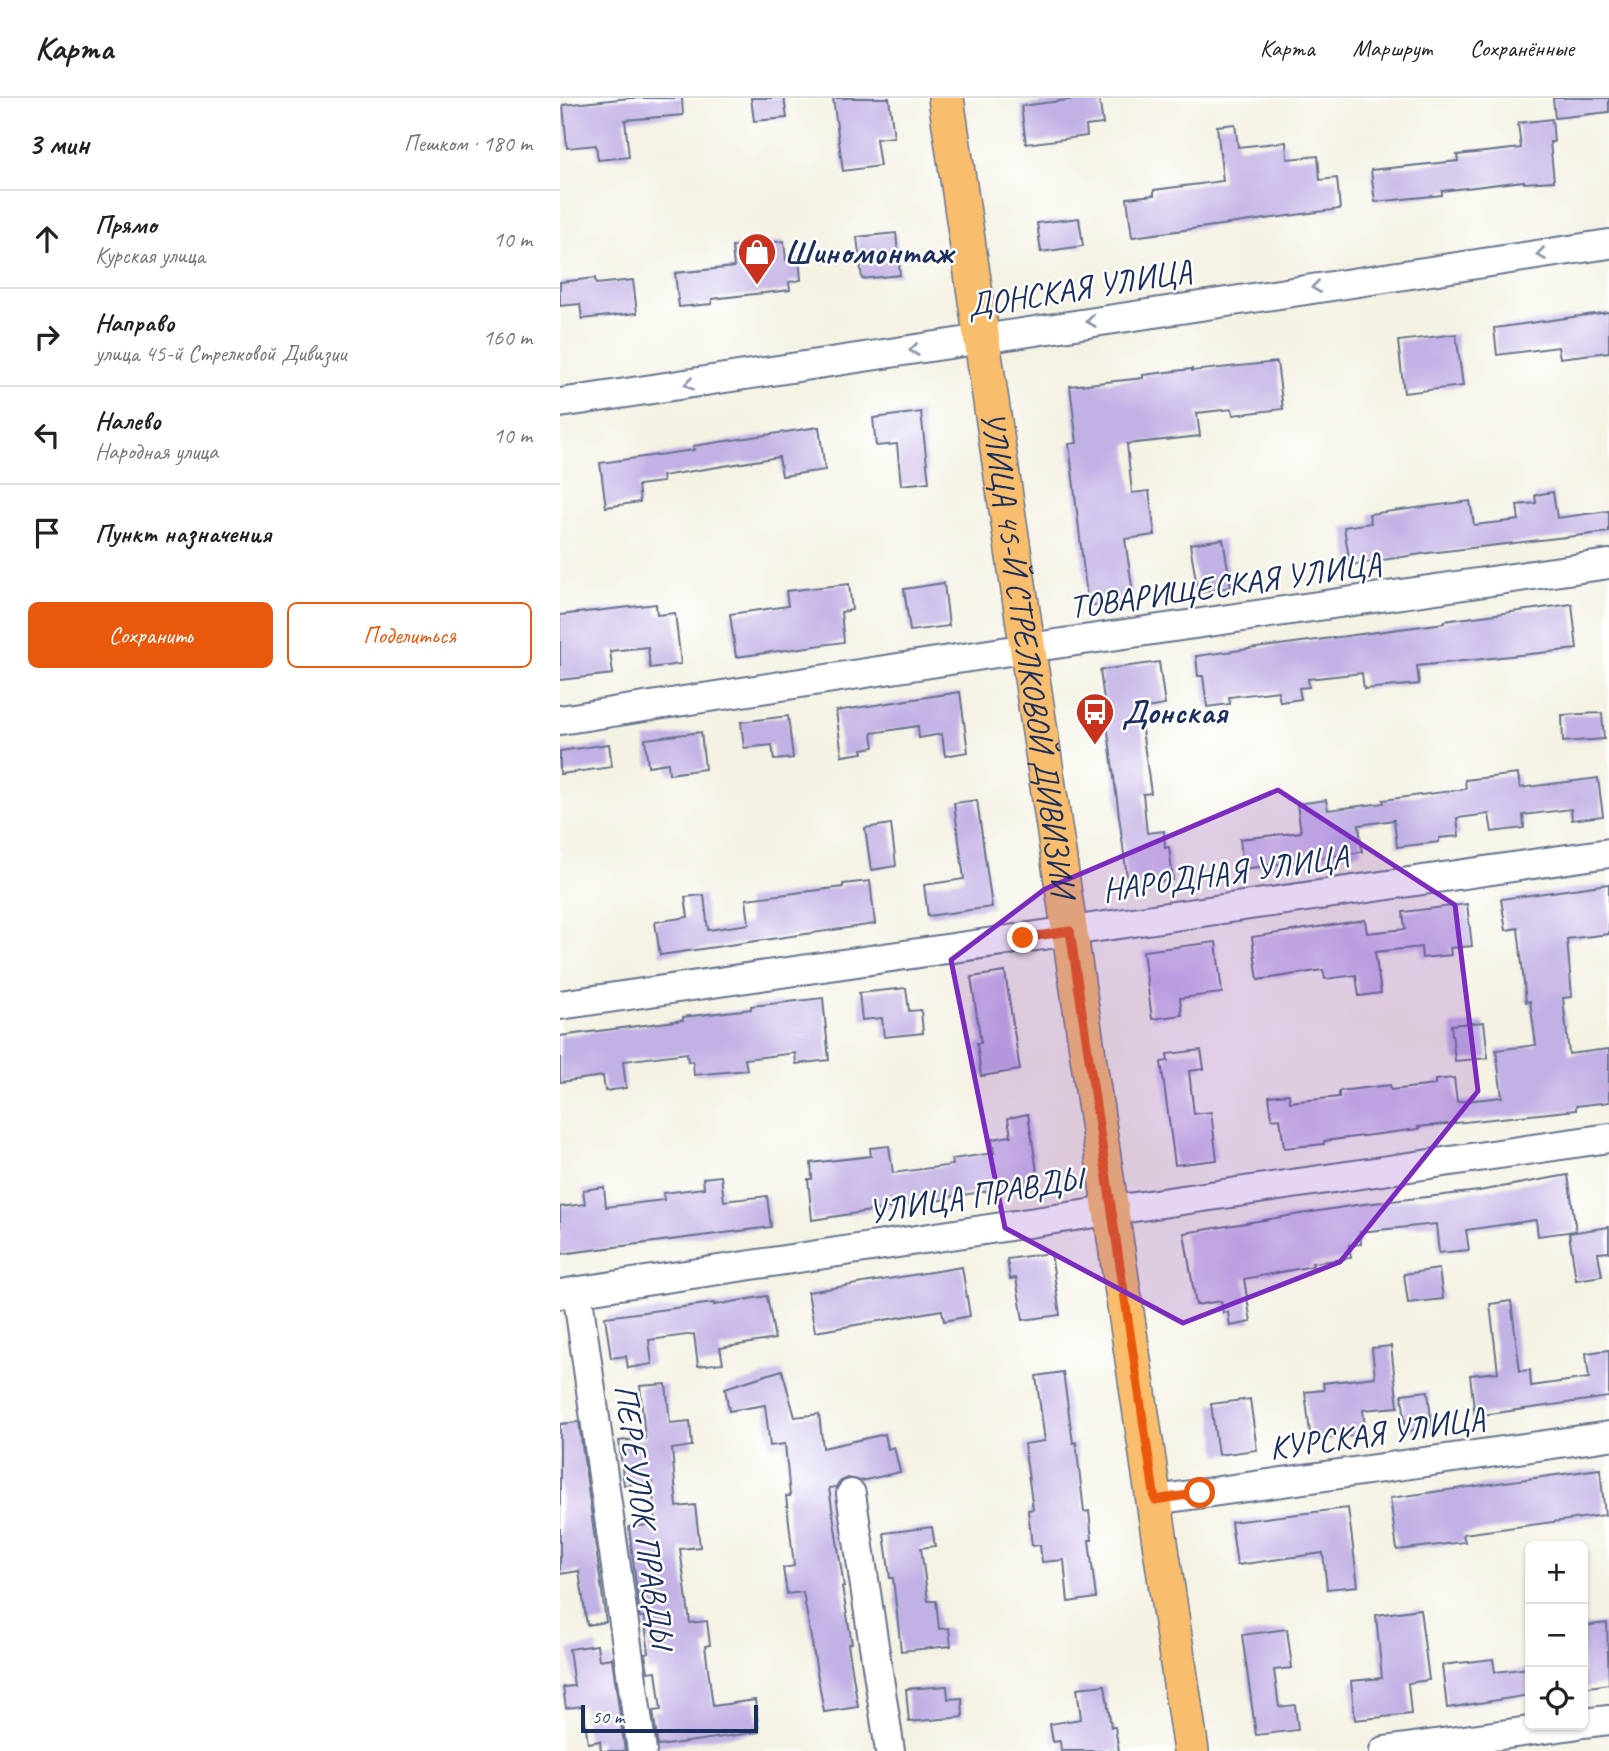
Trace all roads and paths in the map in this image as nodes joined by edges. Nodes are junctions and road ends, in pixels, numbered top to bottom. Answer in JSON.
{"nodes":[{"id":1,"x":946,"y":98,"type":"edge"},
{"id":2,"x":1609,"y":244,"type":"edge"},
{"id":3,"x":982,"y":338,"type":"junction"},
{"id":4,"x":560,"y":403,"type":"edge"},
{"id":5,"x":1609,"y":564,"type":"edge"},
{"id":6,"x":1028,"y":648,"type":"junction"},
{"id":7,"x":560,"y":720,"type":"edge"},
{"id":8,"x":1609,"y":853,"type":"edge"},
{"id":9,"x":1070,"y":931,"type":"junction"},
{"id":10,"x":560,"y":1005,"type":"edge"},
{"id":11,"x":1609,"y":1138,"type":"edge"},
{"id":12,"x":1112,"y":1210,"type":"junction"},
{"id":13,"x":568,"y":1293,"type":"edge"},
{"id":14,"x":1609,"y":1436,"type":"edge"},
{"id":15,"x":851,"y":1494,"type":"dead end"},
{"id":16,"x":1155,"y":1500,"type":"junction"},
{"id":17,"x":1609,"y":1720,"type":"edge"},
{"id":18,"x":1588,"y":1722,"type":"edge"},
{"id":19,"x":1537,"y":1730,"type":"edge"},
{"id":20,"x":642,"y":1751,"type":"edge"},
{"id":21,"x":890,"y":1751,"type":"edge"},
{"id":22,"x":1191,"y":1751,"type":"edge"},
{"id":23,"x":1384,"y":1751,"type":"edge"}],
"edges":[{"from":1,"to":3,"type":"main road","name":"УЛИЦА 45-Й СТРЕЛКОВОЙ ДИВИЗИИ"},
{"from":2,"to":3,"type":"street","name":"ДОНСКАЯ УЛИЦА","one_way":true},
{"from":3,"to":4,"type":"street","name":"ДОНСКАЯ УЛИЦА","one_way":true},
{"from":3,"to":6,"type":"main road","name":"УЛИЦА 45-Й СТРЕЛКОВОЙ ДИВИЗИИ"},
{"from":5,"to":6,"type":"street","name":"ТОВАРИЩЕСКАЯ УЛИЦА"},
{"from":6,"to":7,"type":"street","name":"ТОВАРИЩЕСКАЯ УЛИЦА"},
{"from":6,"to":9,"type":"main road","name":"УЛИЦА 45-Й СТРЕЛКОВОЙ ДИВИЗИИ"},
{"from":8,"to":9,"type":"street","name":"НАРОДНАЯ УЛИЦА"},
{"from":9,"to":10,"type":"street","name":"НАРОДНАЯ УЛИЦА"},
{"from":9,"to":12,"type":"main road","name":"УЛИЦА 45-Й СТРЕЛКОВОЙ ДИВИЗИИ"},
{"from":11,"to":12,"type":"street","name":"УЛИЦА ПРАВДЫ"},
{"from":12,"to":13,"type":"street","name":"УЛИЦА ПРАВДЫ"},
{"from":12,"to":16,"type":"main road","name":"УЛИЦА 45-Й СТРЕЛКОВОЙ ДИВИЗИИ"},
{"from":13,"to":20,"type":"street","name":"ПЕРЕУЛОК ПРАВДЫ"},
{"from":14,"to":16,"type":"street","name":"КУРСКАЯ УЛИЦА"},
{"from":15,"to":21,"type":"street"},
{"from":16,"to":22,"type":"main road","name":"УЛИЦА 45-Й СТРЕЛКОВОЙ ДИВИЗИИ"},
{"from":17,"to":18,"type":"street"},
{"from":19,"to":23,"type":"street"}]}
